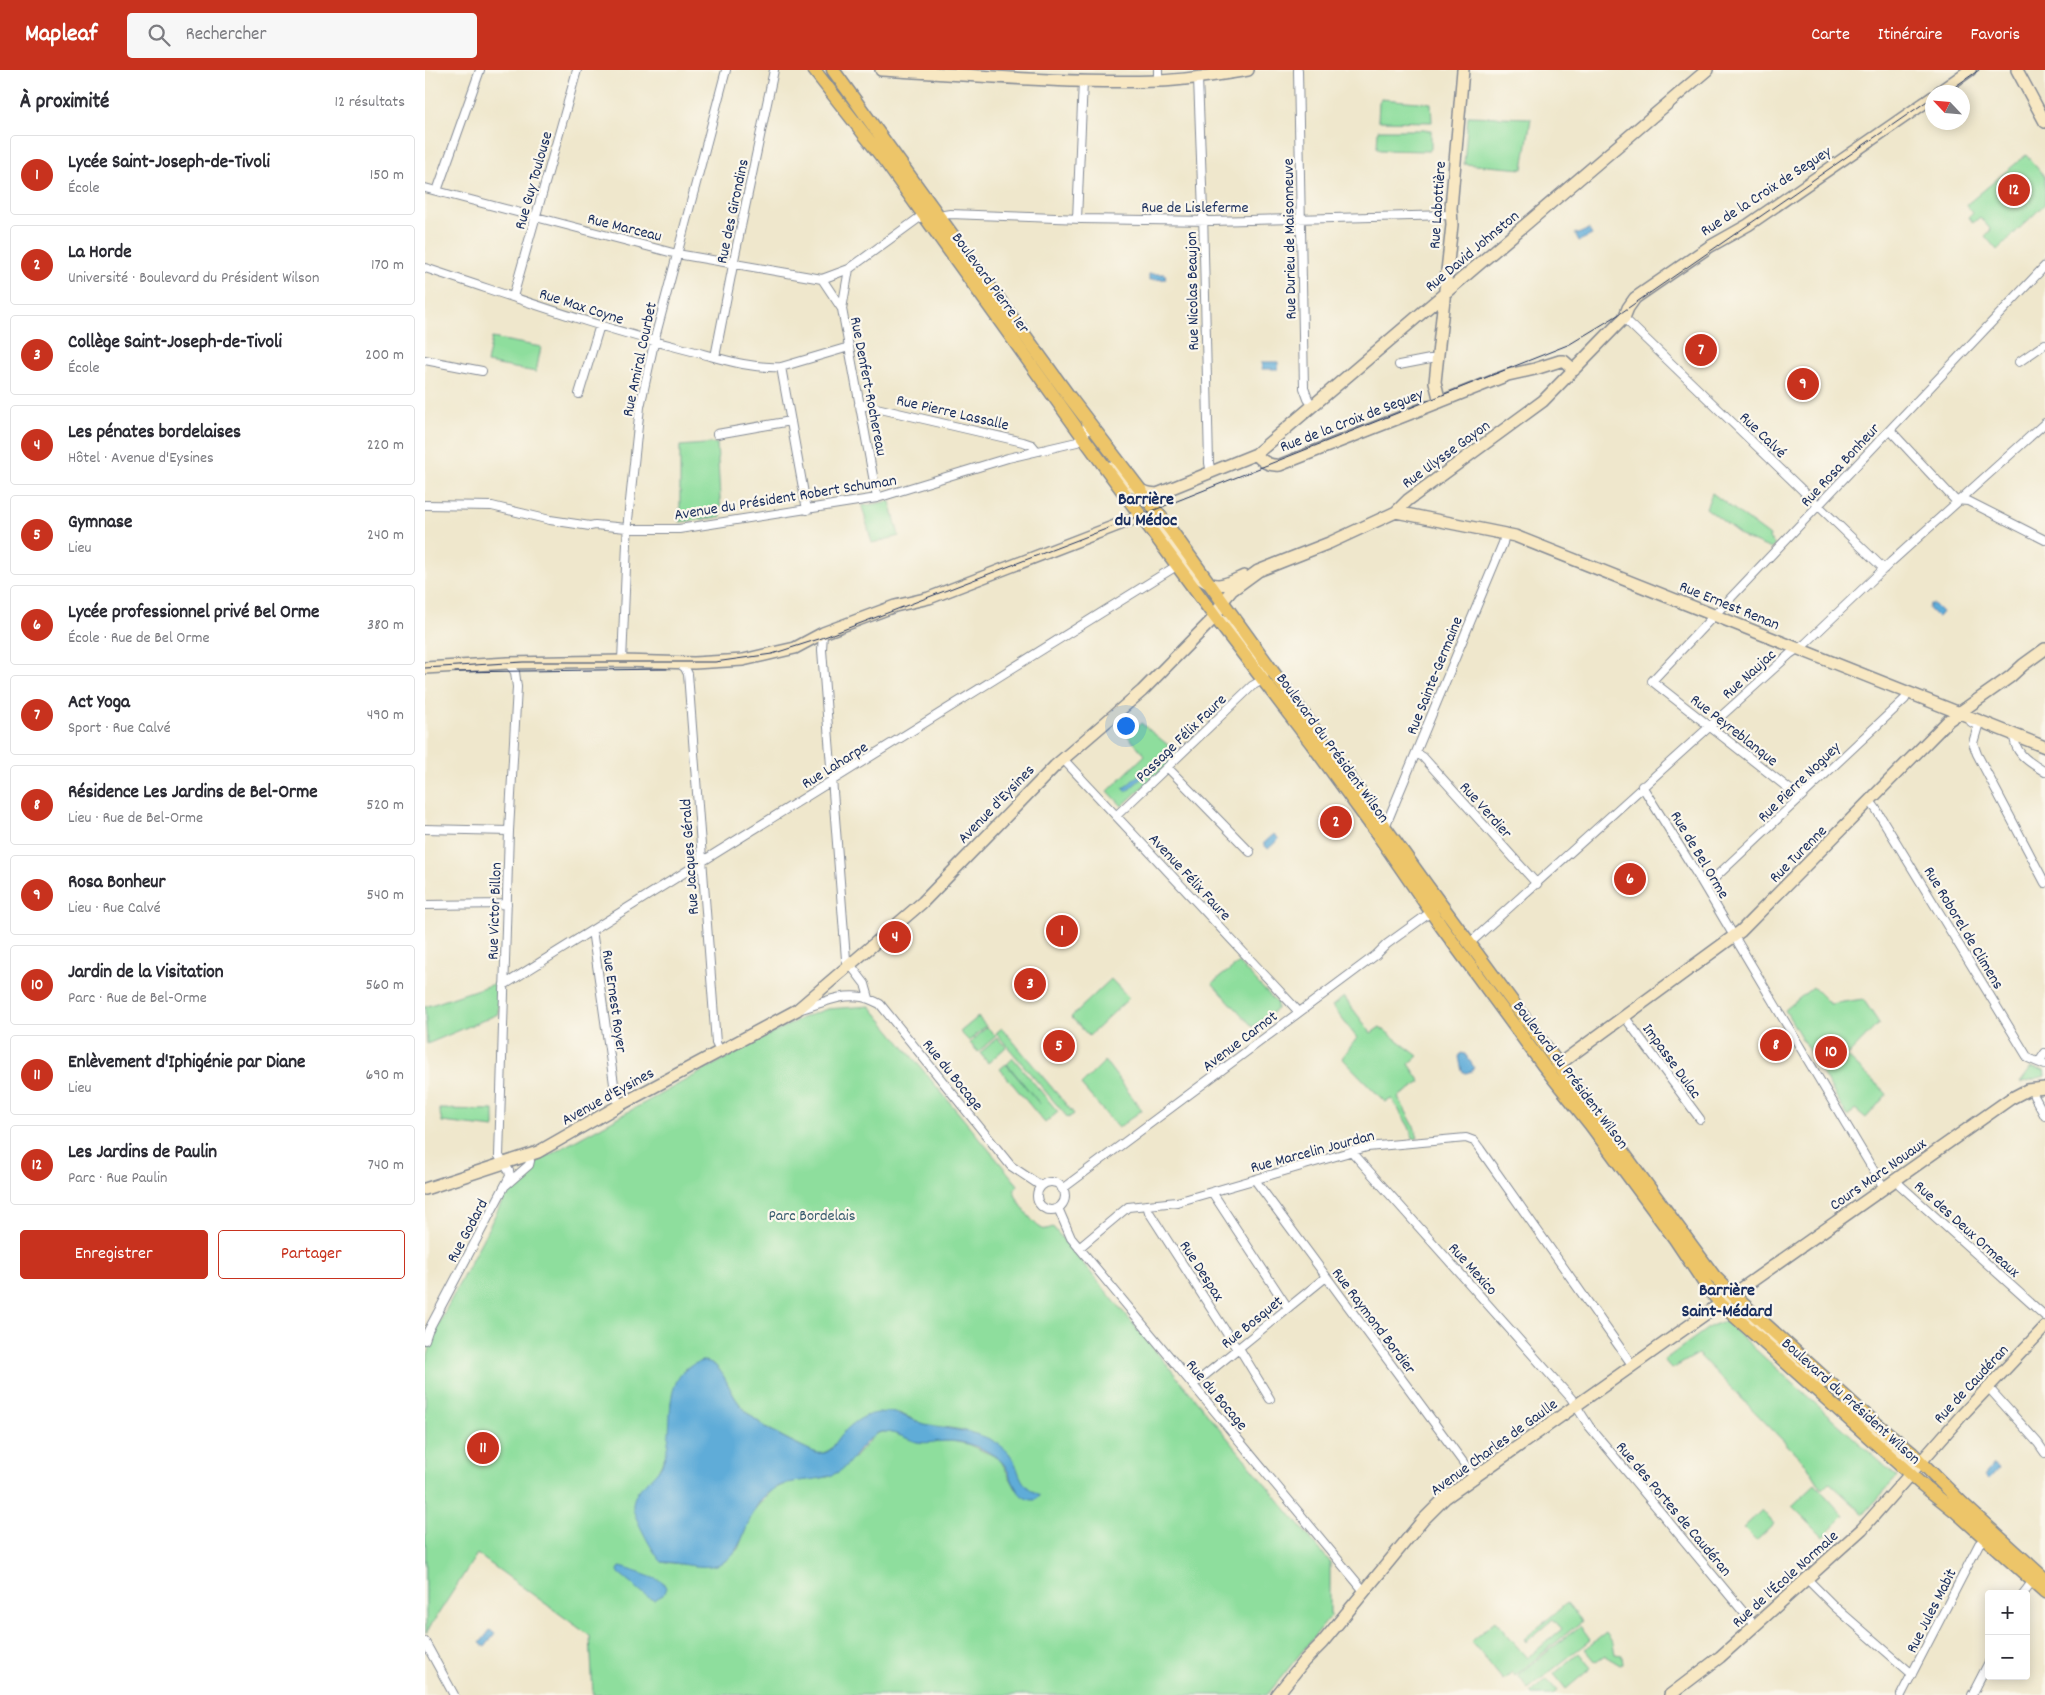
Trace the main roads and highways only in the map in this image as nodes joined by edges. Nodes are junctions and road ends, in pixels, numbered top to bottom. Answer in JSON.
{"nodes":[{"id":1,"x":814,"y":70,"type":"edge"},
{"id":2,"x":833,"y":70,"type":"edge"},
{"id":3,"x":1156,"y":510,"type":"joint"},
{"id":4,"x":1141,"y":516,"type":"joint"},
{"id":5,"x":2042,"y":1578,"type":"edge"},
{"id":6,"x":2045,"y":1592,"type":"edge"}],
"edges":[{"from":1,"to":4,"type":"main road","name":"Boulevard Pierre 1er"},
{"from":2,"to":3,"type":"main road","name":"Boulevard Pierre 1er"},
{"from":3,"to":5,"type":"main road","name":"Boulevard du Président Wilson"},
{"from":4,"to":5,"type":"main road","name":"Boulevard du Président Wilson"},
{"from":5,"to":6,"type":"main road","name":"Boulevard du Président Wilson"}]}
